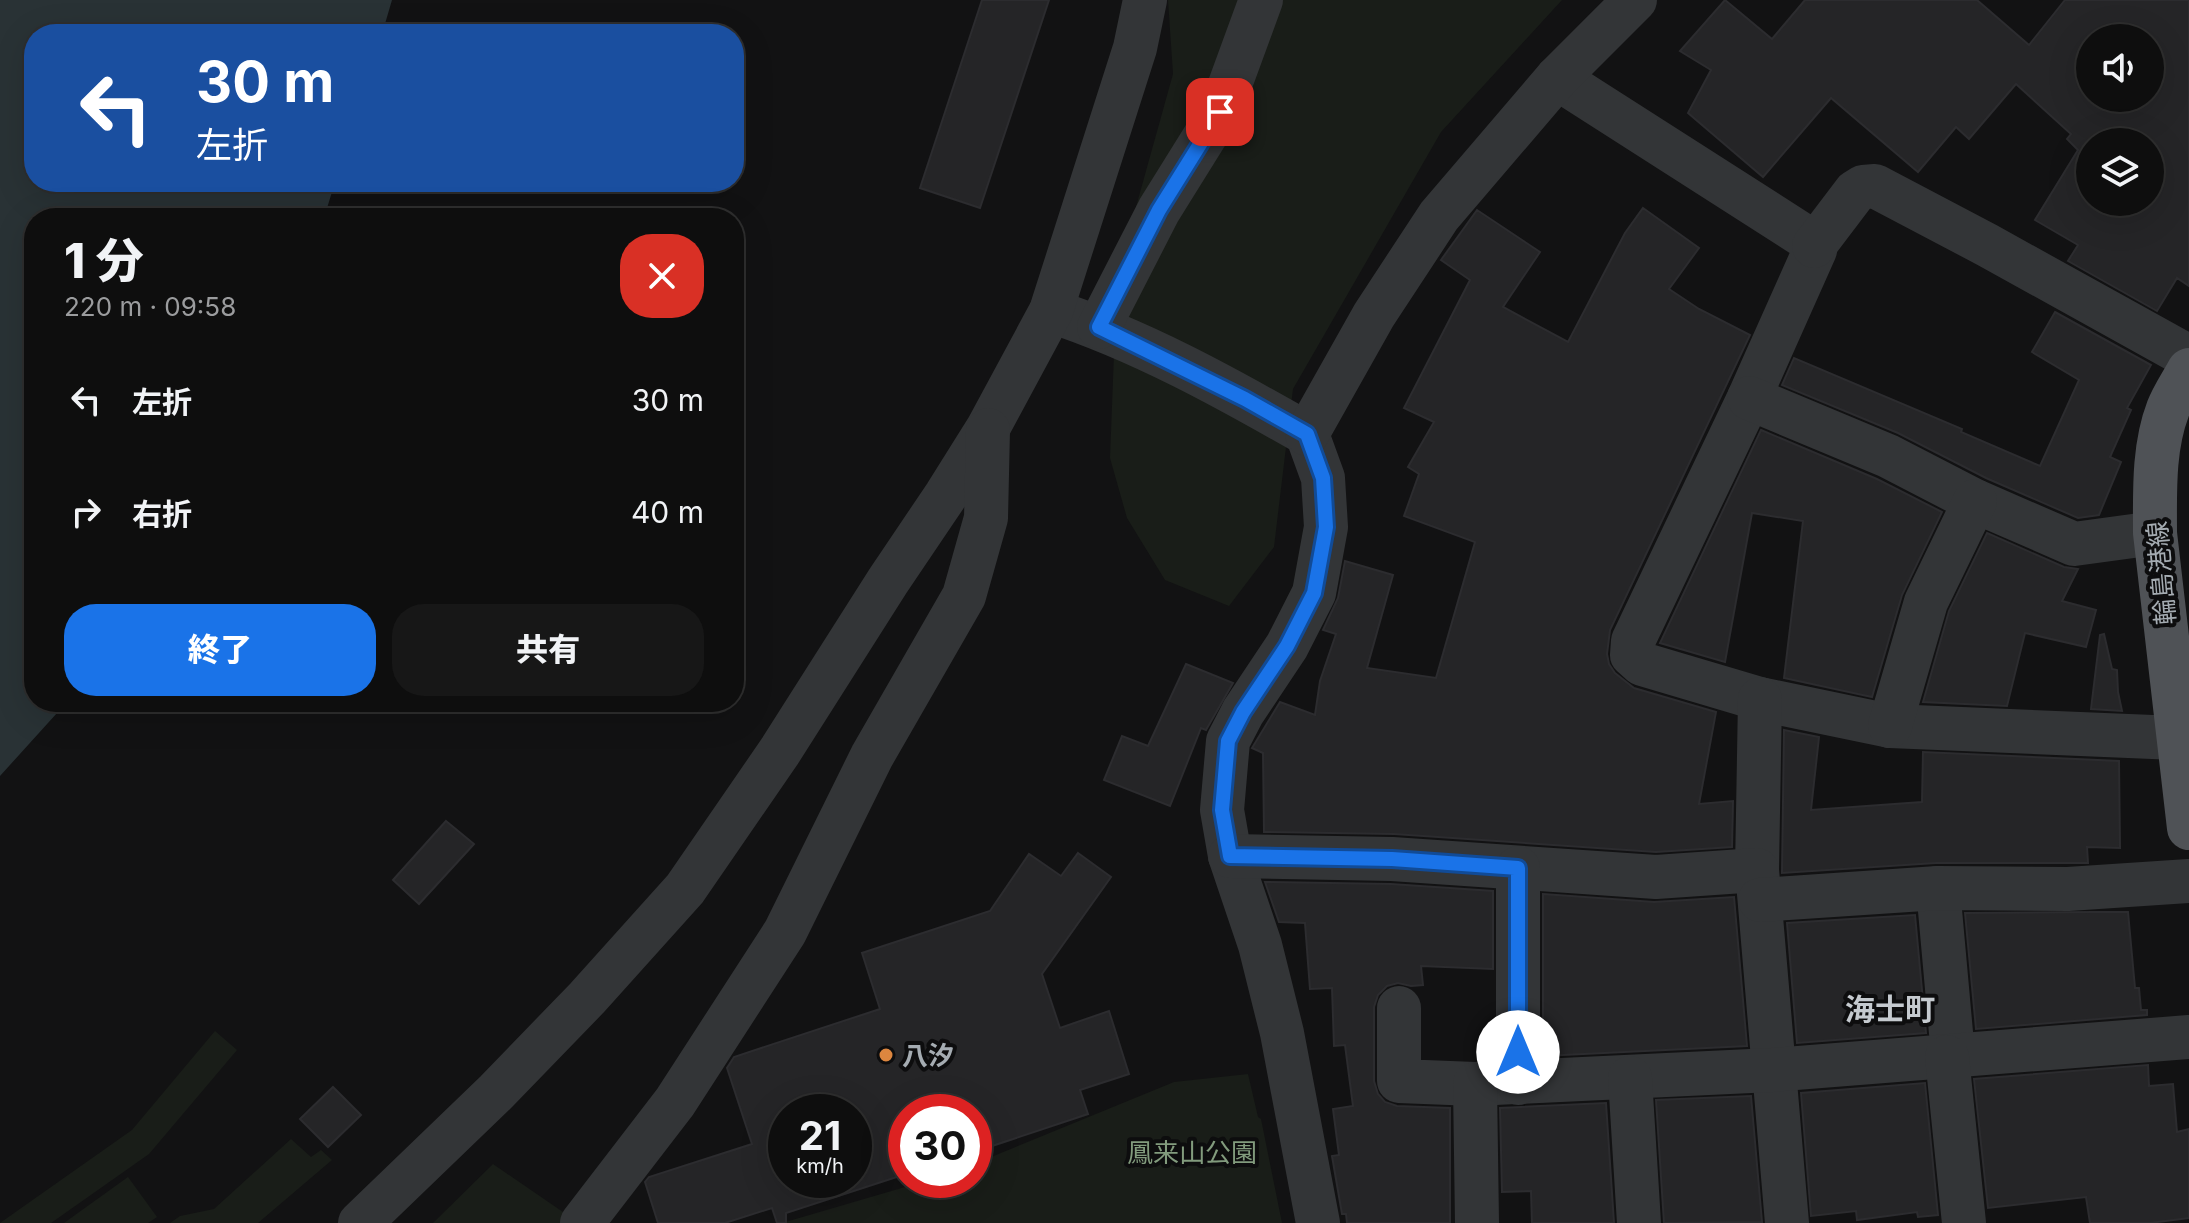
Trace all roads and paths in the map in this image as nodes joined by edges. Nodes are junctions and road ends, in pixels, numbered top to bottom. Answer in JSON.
{"nodes":[{"id":1,"x":1145,"y":0,"type":"edge"},
{"id":2,"x":1261,"y":0,"type":"edge"},
{"id":3,"x":1635,"y":0,"type":"edge"},
{"id":4,"x":1557,"y":78,"type":"junction"},
{"id":5,"x":1814,"y":246,"type":"junction"},
{"id":6,"x":1051,"y":311,"type":"junction"},
{"id":7,"x":1099,"y":327,"type":"junction"},
{"id":8,"x":2189,"y":357,"type":"edge"},
{"id":9,"x":2189,"y":370,"type":"edge"},
{"id":10,"x":1749,"y":398,"type":"junction"},
{"id":11,"x":988,"y":428,"type":"junction"},
{"id":12,"x":1307,"y":434,"type":"junction"},
{"id":13,"x":1975,"y":501,"type":"junction"},
{"id":14,"x":2155,"y":533,"type":"junction"},
{"id":15,"x":1760,"y":699,"type":"junction"},
{"id":16,"x":1890,"y":726,"type":"junction"},
{"id":17,"x":2177,"y":738,"type":"junction"},
{"id":18,"x":2189,"y":828,"type":"edge"},
{"id":19,"x":1230,"y":856,"type":"junction"},
{"id":20,"x":1518,"y":868,"type":"junction"},
{"id":21,"x":2189,"y":881,"type":"edge"},
{"id":22,"x":1759,"y":885,"type":"junction"},
{"id":23,"x":1938,"y":888,"type":"junction"},
{"id":24,"x":1399,"y":1008,"type":"dead end"},
{"id":25,"x":2189,"y":1037,"type":"edge"},
{"id":26,"x":1950,"y":1056,"type":"junction"},
{"id":27,"x":1772,"y":1070,"type":"junction"},
{"id":28,"x":1630,"y":1078,"type":"junction"},
{"id":29,"x":1518,"y":1083,"type":"junction"},
{"id":30,"x":1475,"y":1084,"type":"junction"},
{"id":31,"x":360,"y":1223,"type":"edge"},
{"id":32,"x":582,"y":1223,"type":"edge"},
{"id":33,"x":1318,"y":1223,"type":"edge"},
{"id":34,"x":1477,"y":1223,"type":"edge"},
{"id":35,"x":1639,"y":1223,"type":"edge"},
{"id":36,"x":1787,"y":1223,"type":"edge"},
{"id":37,"x":1964,"y":1223,"type":"edge"}],
"edges":[{"from":1,"to":6,"type":"street"},
{"from":2,"to":7,"type":"street"},
{"from":3,"to":4,"type":"street"},
{"from":4,"to":5,"type":"street"},
{"from":4,"to":12,"type":"street"},
{"from":5,"to":8,"type":"street"},
{"from":5,"to":10,"type":"street"},
{"from":6,"to":7,"type":"street"},
{"from":6,"to":11,"type":"street"},
{"from":7,"to":12,"type":"street"},
{"from":9,"to":14,"type":"main road","name":"輪島港線"},
{"from":10,"to":13,"type":"street"},
{"from":10,"to":15,"type":"street"},
{"from":11,"to":31,"type":"street"},
{"from":11,"to":32,"type":"street"},
{"from":12,"to":19,"type":"street"},
{"from":13,"to":14,"type":"street"},
{"from":13,"to":16,"type":"street"},
{"from":14,"to":17,"type":"main road","name":"輪島港線"},
{"from":15,"to":16,"type":"street"},
{"from":15,"to":22,"type":"street"},
{"from":16,"to":17,"type":"street"},
{"from":17,"to":18,"type":"main road","name":"輪島港線"},
{"from":19,"to":20,"type":"street"},
{"from":19,"to":33,"type":"street"},
{"from":20,"to":22,"type":"street"},
{"from":20,"to":29,"type":"street"},
{"from":21,"to":23,"type":"street"},
{"from":22,"to":23,"type":"street"},
{"from":22,"to":27,"type":"street"},
{"from":23,"to":26,"type":"street"},
{"from":24,"to":30,"type":"street"},
{"from":25,"to":26,"type":"street"},
{"from":26,"to":27,"type":"street"},
{"from":26,"to":37,"type":"street"},
{"from":27,"to":28,"type":"street"},
{"from":27,"to":36,"type":"street"},
{"from":28,"to":29,"type":"street"},
{"from":28,"to":35,"type":"street"},
{"from":29,"to":30,"type":"street"},
{"from":30,"to":34,"type":"street"}]}
